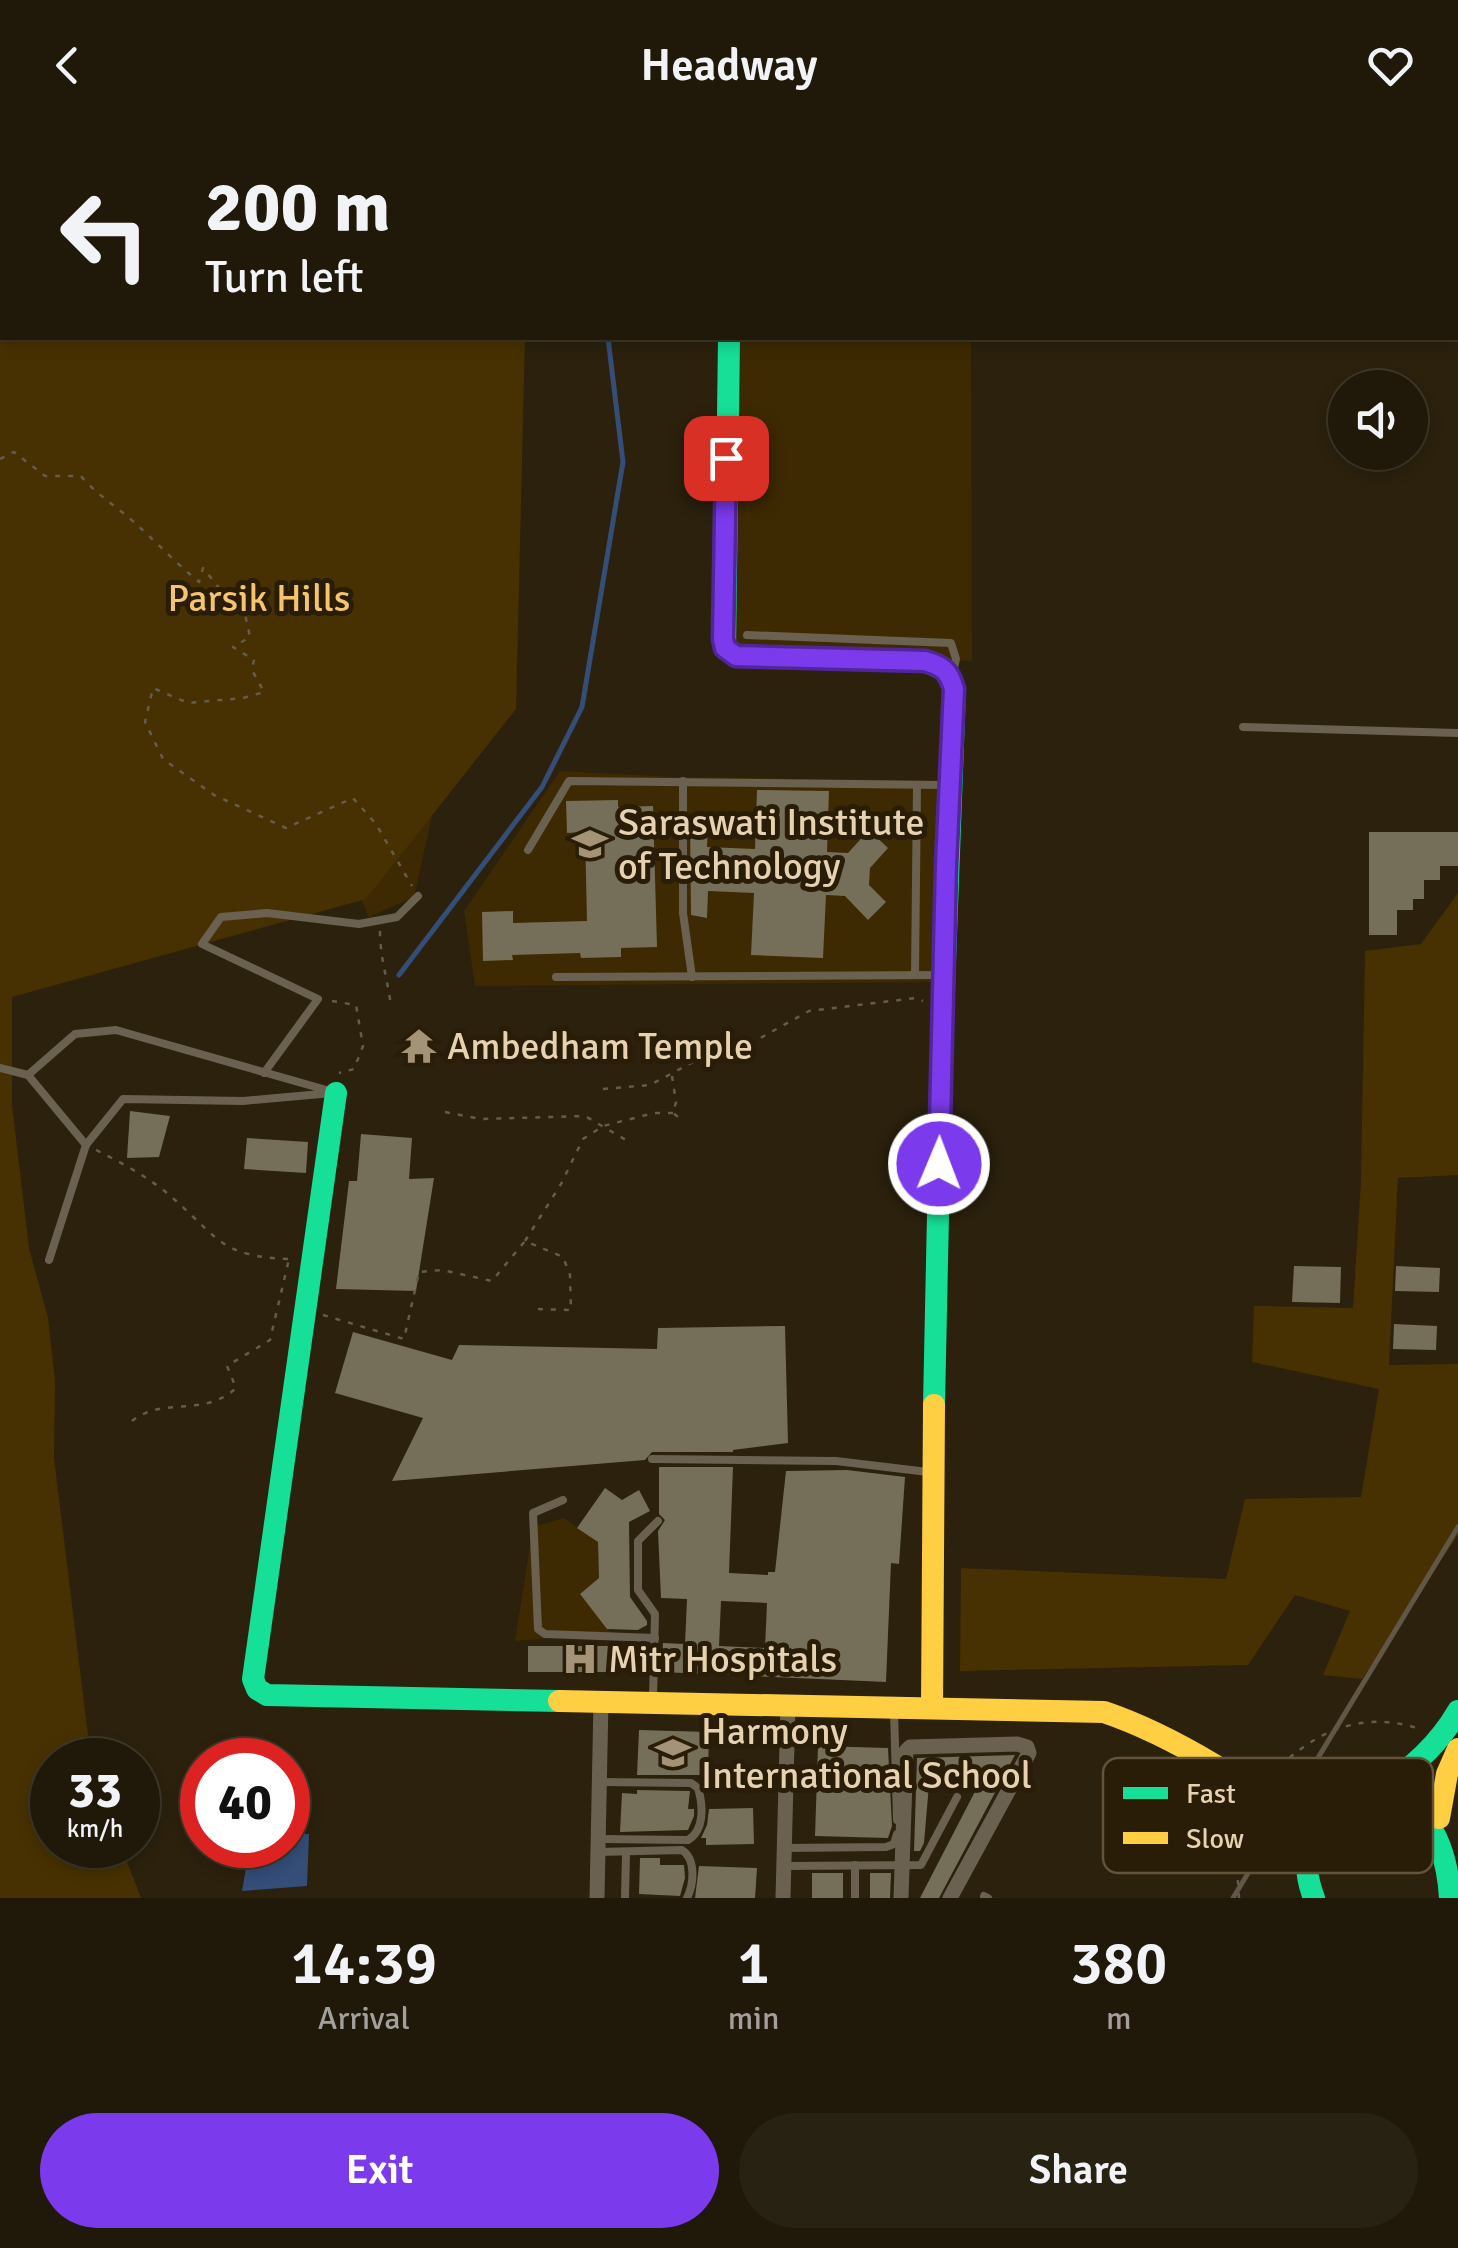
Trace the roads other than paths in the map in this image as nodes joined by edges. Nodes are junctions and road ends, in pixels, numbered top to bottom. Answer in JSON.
{"nodes":[{"id":1,"x":728,"y":340,"type":"edge"},
{"id":2,"x":748,"y":635,"type":"dead end"},
{"id":3,"x":952,"y":680,"type":"junction"},
{"id":4,"x":1243,"y":727,"type":"dead end"},
{"id":5,"x":1458,"y":733,"type":"edge"},
{"id":6,"x":683,"y":781,"type":"junction"},
{"id":7,"x":917,"y":785,"type":"junction"},
{"id":8,"x":950,"y":785,"type":"junction"},
{"id":9,"x":528,"y":850,"type":"dead end"},
{"id":10,"x":418,"y":896,"type":"road end"},
{"id":11,"x":915,"y":975,"type":"junction"},
{"id":12,"x":556,"y":976,"type":"dead end"},
{"id":13,"x":944,"y":976,"type":"junction"},
{"id":14,"x":692,"y":977,"type":"junction"},
{"id":15,"x":0,"y":1068,"type":"edge"},
{"id":16,"x":264,"y":1072,"type":"junction"},
{"id":17,"x":28,"y":1075,"type":"junction"},
{"id":18,"x":335,"y":1083,"type":"junction"},
{"id":19,"x":86,"y":1146,"type":"junction"},
{"id":20,"x":49,"y":1260,"type":"dead end"},
{"id":21,"x":652,"y":1459,"type":"dead end"},
{"id":22,"x":932,"y":1473,"type":"junction"},
{"id":23,"x":563,"y":1500,"type":"dead end"},
{"id":24,"x":658,"y":1520,"type":"dead end"},
{"id":25,"x":656,"y":1638,"type":"junction"},
{"id":26,"x":601,"y":1702,"type":"junction"},
{"id":27,"x":653,"y":1702,"type":"junction"},
{"id":28,"x":788,"y":1705,"type":"junction"},
{"id":29,"x":894,"y":1708,"type":"junction"},
{"id":30,"x":932,"y":1708,"type":"junction"},
{"id":31,"x":1458,"y":1711,"type":"edge"},
{"id":32,"x":1451,"y":1743,"type":"edge"},
{"id":33,"x":1198,"y":1758,"type":"edge"},
{"id":34,"x":1429,"y":1758,"type":"edge"},
{"id":35,"x":600,"y":1782,"type":"junction"},
{"id":36,"x":957,"y":1797,"type":"dead end"},
{"id":37,"x":1433,"y":1812,"type":"edge"},
{"id":38,"x":1439,"y":1818,"type":"junction"},
{"id":39,"x":598,"y":1846,"type":"junction"},
{"id":40,"x":785,"y":1848,"type":"junction"},
{"id":41,"x":626,"y":1852,"type":"junction"},
{"id":42,"x":903,"y":1864,"type":"junction"},
{"id":43,"x":855,"y":1865,"type":"junction"},
{"id":44,"x":784,"y":1866,"type":"junction"},
{"id":45,"x":1307,"y":1873,"type":"edge"},
{"id":46,"x":1457,"y":1873,"type":"edge"},
{"id":47,"x":597,"y":1898,"type":"edge"},
{"id":48,"x":625,"y":1898,"type":"edge"},
{"id":49,"x":687,"y":1898,"type":"edge"},
{"id":50,"x":784,"y":1898,"type":"edge"},
{"id":51,"x":855,"y":1898,"type":"edge"},
{"id":52,"x":901,"y":1898,"type":"edge"},
{"id":53,"x":950,"y":1898,"type":"edge"},
{"id":54,"x":1314,"y":1898,"type":"edge"},
{"id":55,"x":1450,"y":1898,"type":"edge"}],
"edges":[{"from":1,"to":3,"type":"street"},
{"from":2,"to":3,"type":"lane"},
{"from":3,"to":8,"type":"street"},
{"from":4,"to":5,"type":"lane"},
{"from":6,"to":7,"type":"lane"},
{"from":6,"to":9,"type":"lane"},
{"from":6,"to":14,"type":"lane"},
{"from":7,"to":8,"type":"lane"},
{"from":7,"to":11,"type":"lane"},
{"from":8,"to":13,"type":"street"},
{"from":10,"to":16,"type":"lane"},
{"from":11,"to":13,"type":"lane"},
{"from":11,"to":14,"type":"lane"},
{"from":12,"to":14,"type":"lane"},
{"from":13,"to":22,"type":"street"},
{"from":15,"to":17,"type":"lane"},
{"from":16,"to":17,"type":"lane"},
{"from":16,"to":18,"type":"lane"},
{"from":17,"to":19,"type":"lane"},
{"from":18,"to":19,"type":"lane"},
{"from":18,"to":26,"type":"street"},
{"from":19,"to":20,"type":"lane"},
{"from":21,"to":22,"type":"lane"},
{"from":22,"to":30,"type":"street"},
{"from":23,"to":25,"type":"lane"},
{"from":24,"to":25,"type":"lane"},
{"from":25,"to":27,"type":"lane"},
{"from":26,"to":27,"type":"street"},
{"from":26,"to":35,"type":"street"},
{"from":27,"to":28,"type":"street"},
{"from":28,"to":29,"type":"street"},
{"from":28,"to":40,"type":"street"},
{"from":29,"to":30,"type":"street"},
{"from":29,"to":40,"type":"lane"},
{"from":30,"to":33,"type":"street"},
{"from":31,"to":32,"type":"street"},
{"from":32,"to":34,"type":"street"},
{"from":32,"to":38,"type":"street"},
{"from":35,"to":39,"type":"street"},
{"from":35,"to":39,"type":"lane"},
{"from":36,"to":42,"type":"lane"},
{"from":37,"to":38,"type":"street"},
{"from":38,"to":46,"type":"street"},
{"from":39,"to":41,"type":"lane"},
{"from":39,"to":47,"type":"street"},
{"from":40,"to":44,"type":"street"},
{"from":41,"to":48,"type":"lane"},
{"from":41,"to":49,"type":"lane"},
{"from":42,"to":43,"type":"lane"},
{"from":42,"to":52,"type":"street"},
{"from":42,"to":53,"type":"street"},
{"from":43,"to":44,"type":"lane"},
{"from":43,"to":51,"type":"lane"},
{"from":44,"to":50,"type":"street"},
{"from":45,"to":54,"type":"street"},
{"from":46,"to":55,"type":"street"}]}
